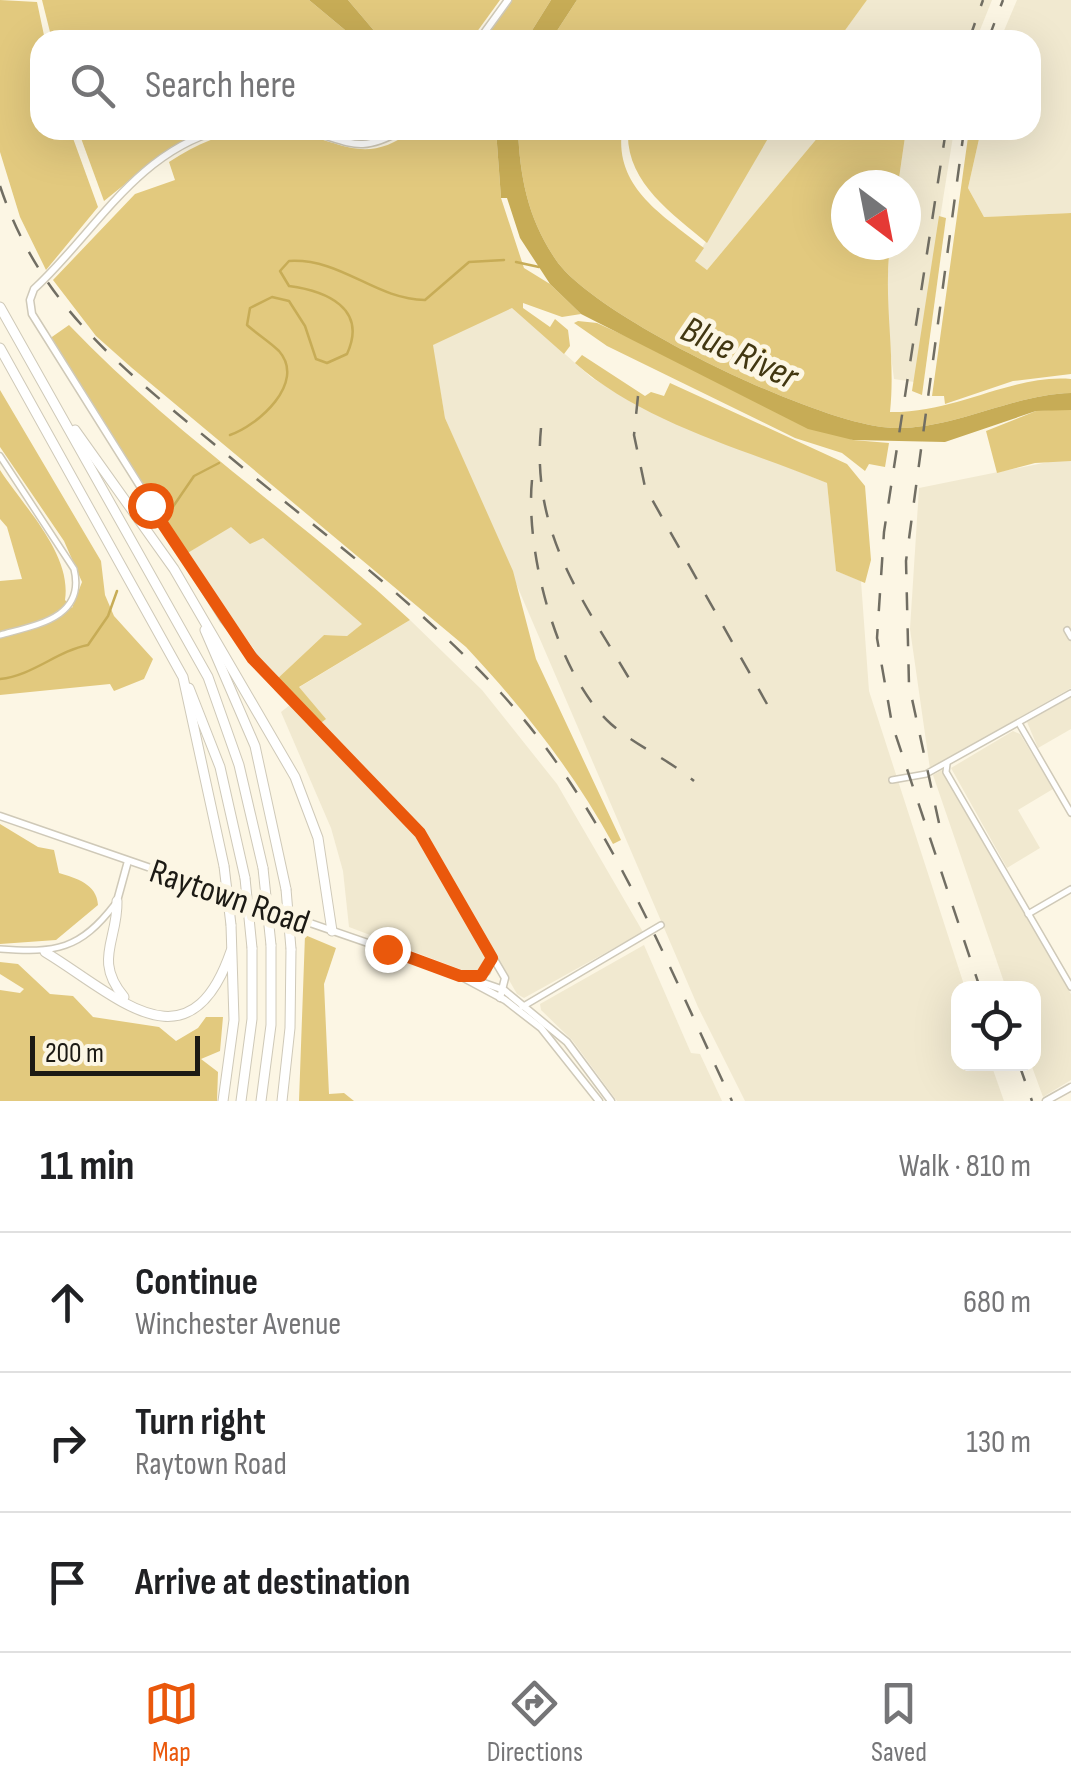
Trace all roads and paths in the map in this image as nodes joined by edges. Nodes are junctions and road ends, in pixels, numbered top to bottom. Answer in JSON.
{"nodes":[{"id":1,"x":508,"y":0,"type":"edge"},
{"id":2,"x":486,"y":30,"type":"edge"},
{"id":3,"x":198,"y":140,"type":"edge"},
{"id":4,"x":341,"y":140,"type":"edge"},
{"id":5,"x":386,"y":140,"type":"edge"},
{"id":6,"x":0,"y":306,"type":"edge"},
{"id":7,"x":0,"y":348,"type":"edge"},
{"id":8,"x":63,"y":417,"type":"junction"},
{"id":9,"x":0,"y":456,"type":"edge"},
{"id":10,"x":167,"y":562,"type":"junction"},
{"id":11,"x":0,"y":636,"type":"edge"},
{"id":12,"x":184,"y":677,"type":"junction"},
{"id":13,"x":1071,"y":693,"type":"edge"},
{"id":14,"x":1019,"y":723,"type":"junction"},
{"id":15,"x":947,"y":764,"type":"junction"},
{"id":16,"x":892,"y":780,"type":"dead end"},
{"id":17,"x":1071,"y":813,"type":"edge"},
{"id":18,"x":0,"y":816,"type":"edge"},
{"id":19,"x":128,"y":861,"type":"junction"},
{"id":20,"x":1071,"y":889,"type":"edge"},
{"id":21,"x":117,"y":901,"type":"junction"},
{"id":22,"x":1028,"y":914,"type":"junction"},
{"id":23,"x":661,"y":925,"type":"dead end"},
{"id":24,"x":332,"y":931,"type":"junction"},
{"id":25,"x":0,"y":949,"type":"edge"},
{"id":26,"x":231,"y":951,"type":"junction"},
{"id":27,"x":44,"y":952,"type":"junction"},
{"id":28,"x":492,"y":958,"type":"junction"},
{"id":29,"x":460,"y":976,"type":"junction"},
{"id":30,"x":471,"y":977,"type":"junction"},
{"id":31,"x":1071,"y":987,"type":"edge"},
{"id":32,"x":502,"y":994,"type":"junction"},
{"id":33,"x":129,"y":1003,"type":"junction"},
{"id":34,"x":526,"y":1004,"type":"junction"},
{"id":35,"x":518,"y":1010,"type":"junction"},
{"id":36,"x":1071,"y":1087,"type":"edge"},
{"id":37,"x":605,"y":1092,"type":"junction"},
{"id":38,"x":598,"y":1099,"type":"edge"},
{"id":39,"x":223,"y":1101,"type":"edge"},
{"id":40,"x":241,"y":1101,"type":"edge"},
{"id":41,"x":261,"y":1101,"type":"edge"},
{"id":42,"x":282,"y":1101,"type":"edge"},
{"id":43,"x":610,"y":1101,"type":"edge"},
{"id":44,"x":1046,"y":1101,"type":"edge"}],
"edges":[{"from":1,"to":2,"type":"street"},
{"from":3,"to":28,"type":"street"},
{"from":4,"to":5,"type":"street"},
{"from":6,"to":8,"type":"highway"},
{"from":7,"to":12,"type":"highway"},
{"from":8,"to":10,"type":"highway"},
{"from":8,"to":41,"type":"highway","bridge":true},
{"from":9,"to":11,"type":"street"},
{"from":10,"to":24,"type":"highway"},
{"from":10,"to":42,"type":"highway","bridge":true},
{"from":12,"to":26,"type":"highway","bridge":true},
{"from":12,"to":40,"type":"highway","bridge":true},
{"from":13,"to":14,"type":"street"},
{"from":14,"to":15,"type":"street"},
{"from":14,"to":17,"type":"street"},
{"from":15,"to":16,"type":"street"},
{"from":15,"to":22,"type":"street"},
{"from":18,"to":19,"type":"street","name":"Raytown Road"},
{"from":19,"to":21,"type":"street"},
{"from":19,"to":24,"type":"street","name":"Raytown Road"},
{"from":20,"to":22,"type":"street"},
{"from":21,"to":27,"type":"street"},
{"from":21,"to":33,"type":"highway"},
{"from":22,"to":31,"type":"street"},
{"from":23,"to":34,"type":"street"},
{"from":24,"to":29,"type":"street","name":"Raytown Road"},
{"from":25,"to":27,"type":"street"},
{"from":26,"to":33,"type":"highway"},
{"from":26,"to":39,"type":"highway"},
{"from":27,"to":33,"type":"highway"},
{"from":28,"to":30,"type":"street"},
{"from":28,"to":32,"type":"street"},
{"from":29,"to":30,"type":"street","name":"Raytown Road"},
{"from":29,"to":32,"type":"street","name":"Raytown Road"},
{"from":30,"to":32,"type":"street","name":"Raytown Road"},
{"from":32,"to":34,"type":"street","name":"Raytown Road"},
{"from":32,"to":35,"type":"street","name":"Raytown Road"},
{"from":34,"to":35,"type":"street"},
{"from":34,"to":37,"type":"street","name":"Raytown Road"},
{"from":35,"to":38,"type":"street","name":"Raytown Road"},
{"from":36,"to":44,"type":"street"},
{"from":37,"to":38,"type":"street"},
{"from":37,"to":43,"type":"street","name":"Raytown Road"}]}
